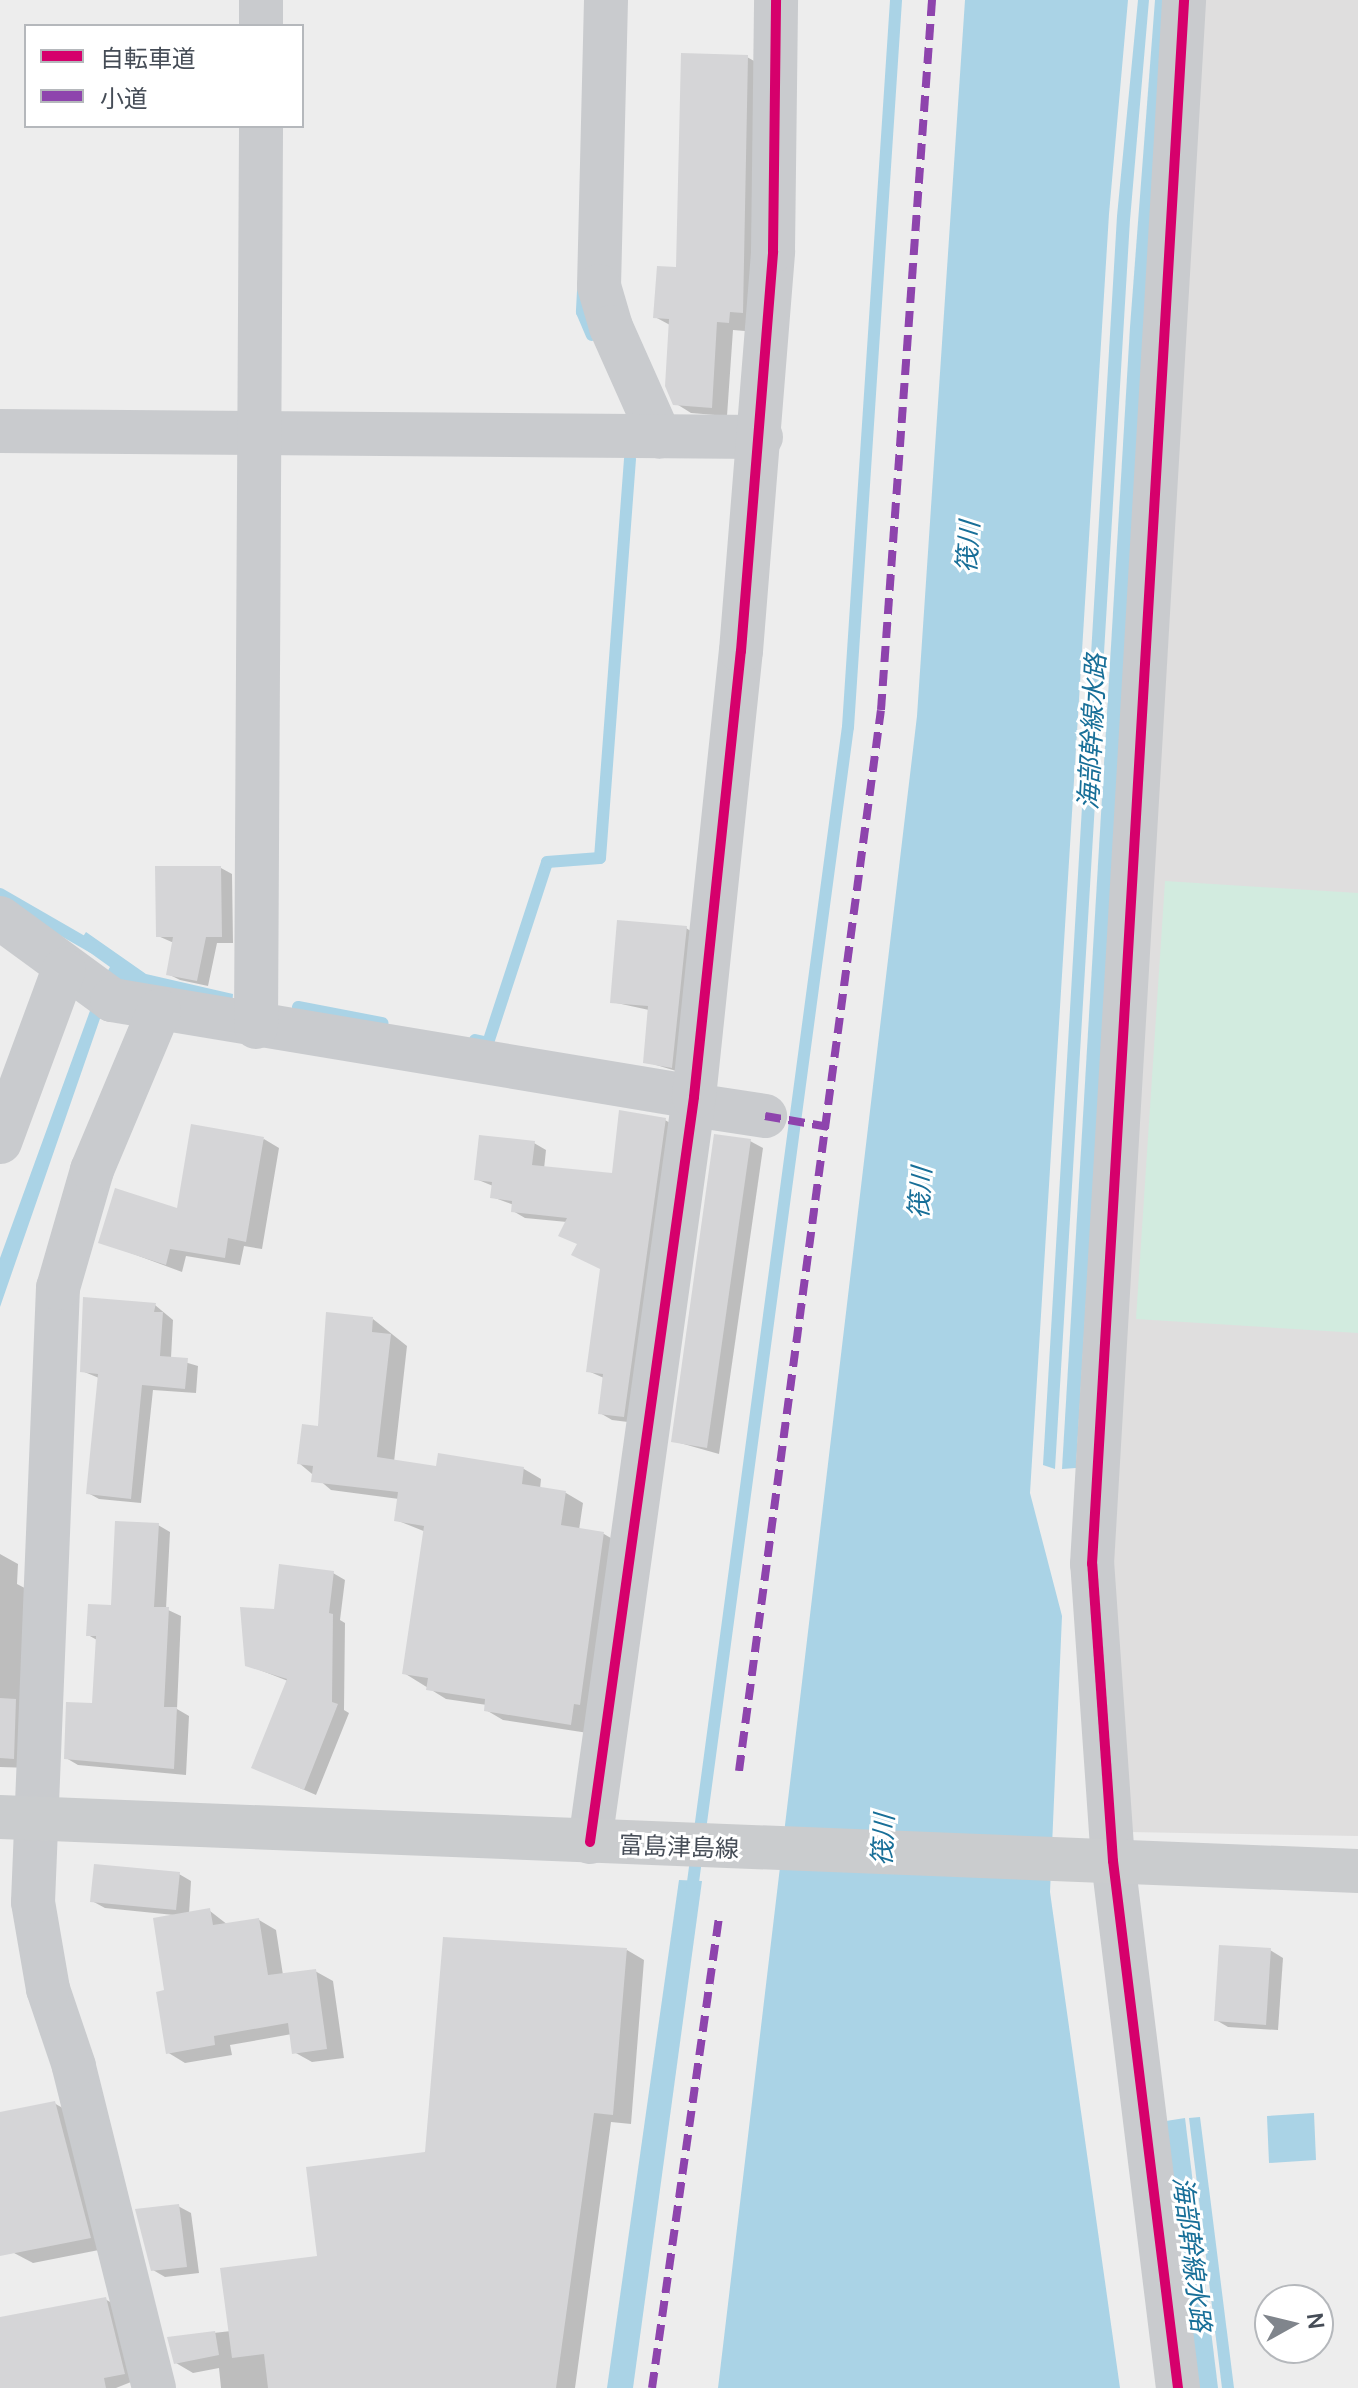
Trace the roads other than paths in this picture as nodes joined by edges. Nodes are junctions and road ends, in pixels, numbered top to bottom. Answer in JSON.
{"nodes":[{"id":1,"x":261,"y":0,"type":"edge"},
{"id":2,"x":606,"y":0,"type":"edge"},
{"id":3,"x":776,"y":0,"type":"edge"},
{"id":4,"x":1184,"y":0,"type":"edge"},
{"id":5,"x":261,"y":24,"type":"edge"},
{"id":6,"x":261,"y":128,"type":"edge"},
{"id":7,"x":0,"y":431,"type":"edge"},
{"id":8,"x":259,"y":433,"type":"junction"},
{"id":9,"x":660,"y":437,"type":"junction"},
{"id":10,"x":761,"y":437,"type":"junction"},
{"id":11,"x":0,"y":918,"type":"edge"},
{"id":12,"x":89,"y":987,"type":"junction"},
{"id":13,"x":159,"y":1011,"type":"junction"},
{"id":14,"x":256,"y":1027,"type":"junction"},
{"id":15,"x":694,"y":1101,"type":"junction"},
{"id":16,"x":765,"y":1116,"type":"dead end"},
{"id":17,"x":0,"y":1142,"type":"edge"},
{"id":18,"x":17,"y":1818,"type":"edge"},
{"id":19,"x":590,"y":1842,"type":"junction"},
{"id":20,"x":1113,"y":1861,"type":"junction"},
{"id":21,"x":1358,"y":1871,"type":"edge"},
{"id":22,"x":154,"y":2388,"type":"edge"},
{"id":23,"x":1178,"y":2388,"type":"edge"}],
"edges":[{"from":1,"to":5,"type":"street"},
{"from":2,"to":9,"type":"street"},
{"from":3,"to":10,"type":"street"},
{"from":4,"to":20,"type":"street"},
{"from":6,"to":8,"type":"street"},
{"from":7,"to":8,"type":"street"},
{"from":8,"to":9,"type":"street"},
{"from":8,"to":14,"type":"street"},
{"from":9,"to":10,"type":"street"},
{"from":10,"to":15,"type":"street"},
{"from":11,"to":12,"type":"street"},
{"from":12,"to":13,"type":"street"},
{"from":12,"to":17,"type":"street"},
{"from":13,"to":14,"type":"street"},
{"from":13,"to":18,"type":"street"},
{"from":14,"to":15,"type":"street"},
{"from":15,"to":16,"type":"street"},
{"from":15,"to":19,"type":"street"},
{"from":18,"to":19,"type":"main road","name":"富島津島線"},
{"from":18,"to":22,"type":"street"},
{"from":19,"to":20,"type":"main road","name":"富島津島線"},
{"from":20,"to":21,"type":"main road","name":"富島津島線"},
{"from":20,"to":23,"type":"street"}]}
